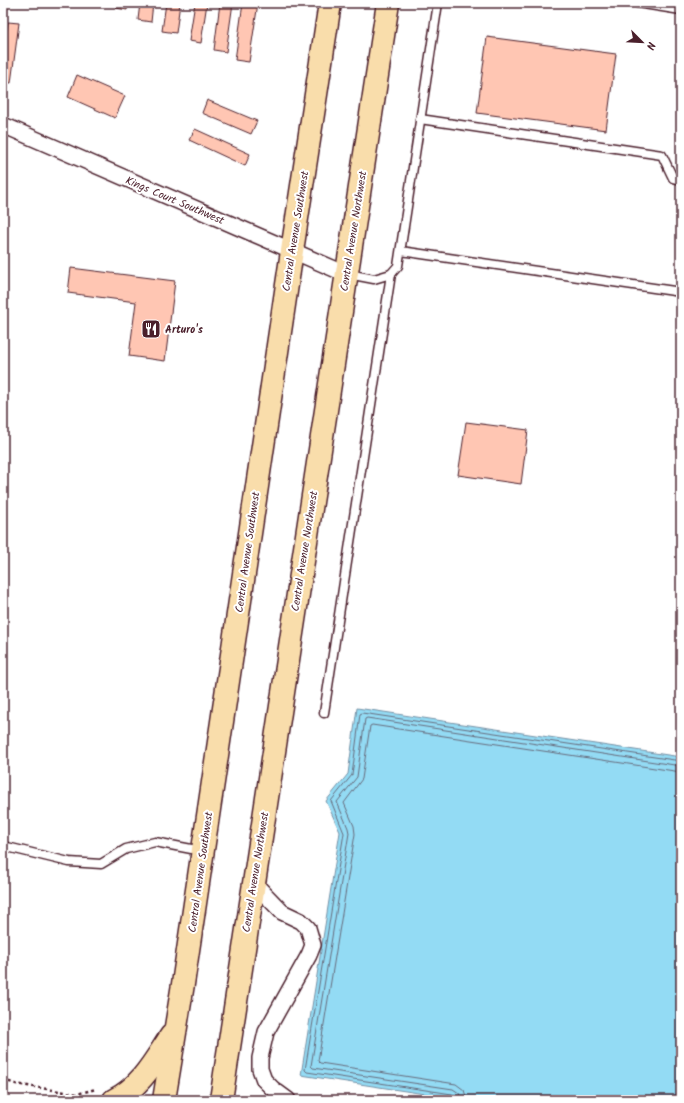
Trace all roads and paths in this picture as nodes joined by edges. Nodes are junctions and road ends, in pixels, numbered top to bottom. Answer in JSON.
{"nodes":[{"id":1,"x":330,"y":3,"type":"edge"},
{"id":2,"x":388,"y":3,"type":"edge"},
{"id":3,"x":438,"y":3,"type":"edge"},
{"id":4,"x":637,"y":3,"type":"edge"},
{"id":5,"x":681,"y":10,"type":"edge"},
{"id":6,"x":420,"y":119,"type":"junction"},
{"id":7,"x":3,"y":125,"type":"edge"},
{"id":8,"x":681,"y":180,"type":"edge"},
{"id":9,"x":292,"y":251,"type":"junction"},
{"id":10,"x":401,"y":251,"type":"junction"},
{"id":11,"x":346,"y":274,"type":"junction"},
{"id":12,"x":391,"y":274,"type":"junction"},
{"id":13,"x":681,"y":292,"type":"edge"},
{"id":14,"x":324,"y":713,"type":"dead end"},
{"id":15,"x":3,"y":846,"type":"edge"},
{"id":16,"x":203,"y":851,"type":"junction"},
{"id":17,"x":253,"y":882,"type":"junction"},
{"id":18,"x":177,"y":1026,"type":"junction"},
{"id":19,"x":3,"y":1080,"type":"edge"},
{"id":20,"x":106,"y":1094,"type":"edge"},
{"id":21,"x":223,"y":1097,"type":"edge"},
{"id":22,"x":164,"y":1100,"type":"edge"},
{"id":23,"x":288,"y":1100,"type":"edge"}],
"edges":[{"from":1,"to":9,"type":"main road","name":"Central Avenue Southwest"},
{"from":2,"to":11,"type":"main road","name":"Central Avenue Northwest"},
{"from":3,"to":6,"type":"lane"},
{"from":4,"to":5,"type":"lane"},
{"from":6,"to":8,"type":"lane"},
{"from":6,"to":10,"type":"lane"},
{"from":7,"to":9,"type":"street","name":"Kings Court Southwest"},
{"from":9,"to":11,"type":"street","name":"Kings Court Southwest"},
{"from":9,"to":16,"type":"main road","name":"Central Avenue Southwest"},
{"from":10,"to":12,"type":"lane"},
{"from":10,"to":13,"type":"lane"},
{"from":11,"to":12,"type":"lane"},
{"from":11,"to":17,"type":"main road","name":"Central Avenue Northwest"},
{"from":12,"to":14,"type":"lane"},
{"from":15,"to":16,"type":"lane"},
{"from":16,"to":18,"type":"main road","name":"Central Avenue Southwest"},
{"from":17,"to":21,"type":"main road","name":"Central Avenue Northwest"},
{"from":17,"to":23,"type":"street"},
{"from":18,"to":20,"type":"main road"},
{"from":18,"to":22,"type":"main road","name":"Central Avenue Southwest"},
{"from":19,"to":20,"type":"path"}]}
